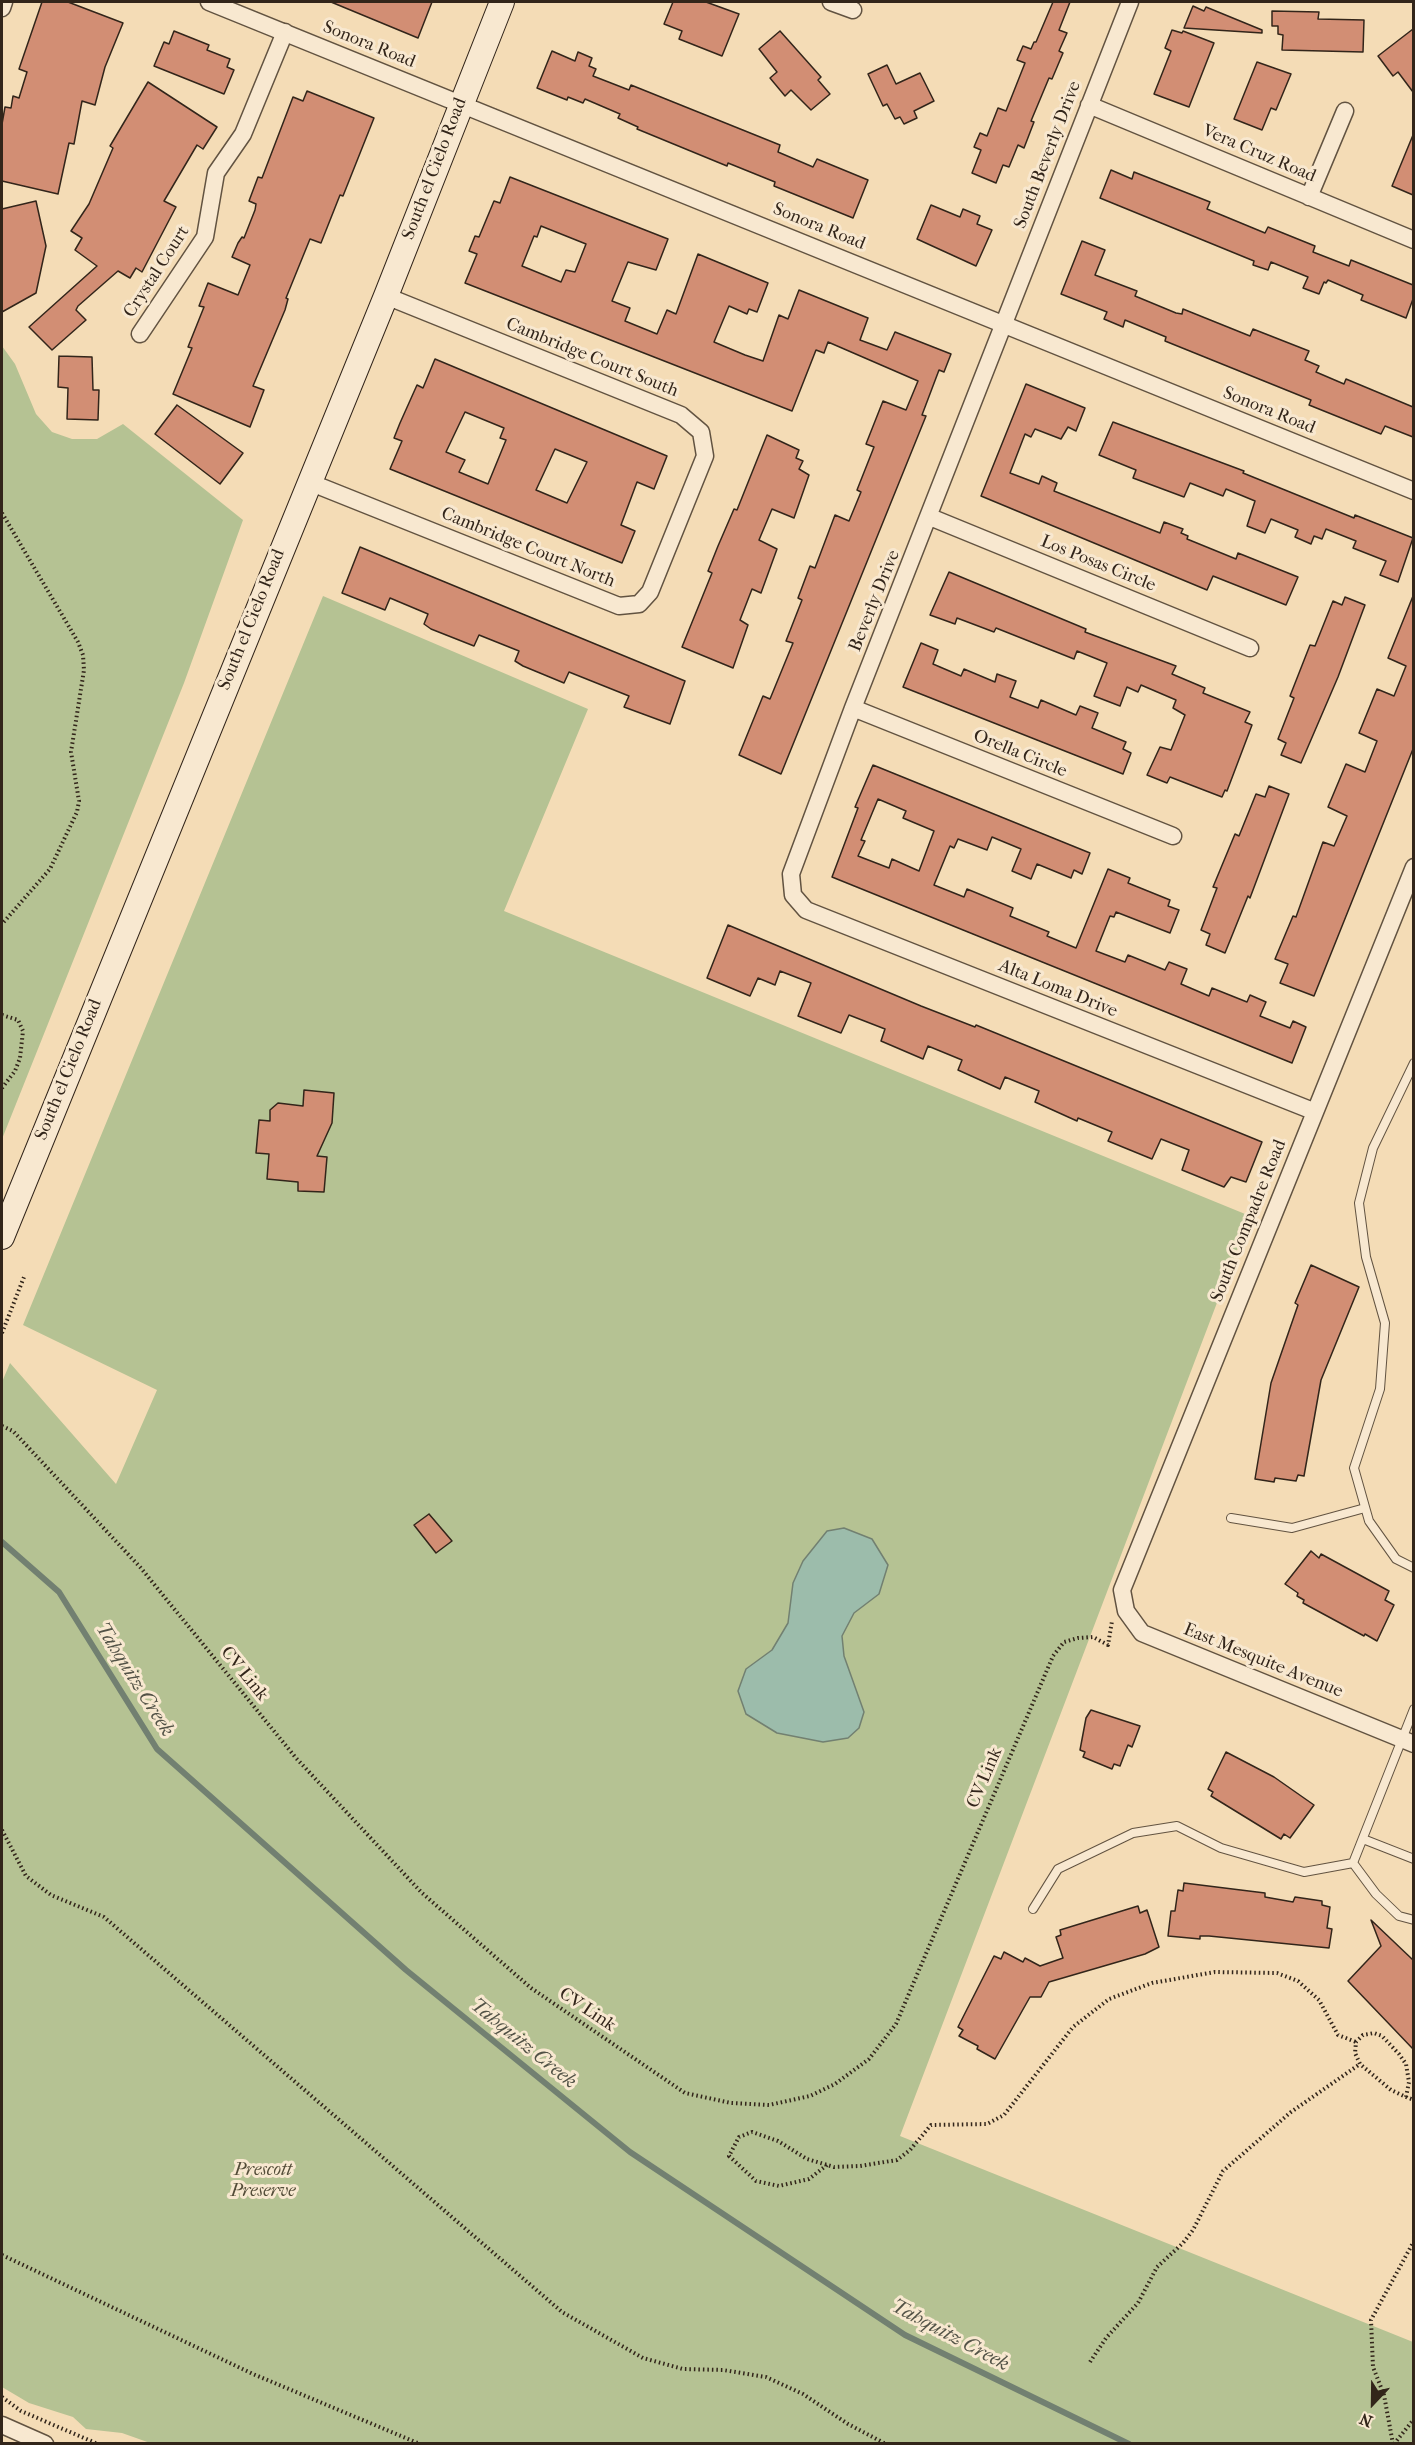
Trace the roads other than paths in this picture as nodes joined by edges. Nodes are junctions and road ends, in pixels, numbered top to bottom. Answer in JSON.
{"nodes":[{"id":1,"x":4,"y":2,"type":"edge"},
{"id":2,"x":209,"y":2,"type":"edge"},
{"id":3,"x":502,"y":2,"type":"edge"},
{"id":4,"x":831,"y":2,"type":"edge"},
{"id":5,"x":1130,"y":2,"type":"edge"},
{"id":6,"x":2,"y":8,"type":"edge"},
{"id":7,"x":852,"y":10,"type":"dead end"},
{"id":8,"x":285,"y":32,"type":"junction"},
{"id":9,"x":460,"y":104,"type":"junction"},
{"id":10,"x":1089,"y":105,"type":"junction"},
{"id":11,"x":1345,"y":111,"type":"dead end"},
{"id":12,"x":1309,"y":196,"type":"junction"},
{"id":13,"x":1413,"y":240,"type":"edge"},
{"id":14,"x":386,"y":296,"type":"junction"},
{"id":15,"x":1004,"y":323,"type":"junction"},
{"id":16,"x":140,"y":334,"type":"dead end"},
{"id":17,"x":309,"y":482,"type":"junction"},
{"id":18,"x":1413,"y":491,"type":"edge"},
{"id":19,"x":683,"y":512,"type":"joint"},
{"id":20,"x":930,"y":517,"type":"junction"},
{"id":21,"x":1250,"y":648,"type":"dead end"},
{"id":22,"x":854,"y":708,"type":"junction"},
{"id":23,"x":1173,"y":836,"type":"dead end"},
{"id":24,"x":1413,"y":867,"type":"edge"},
{"id":25,"x":793,"y":895,"type":"joint"},
{"id":26,"x":1413,"y":1063,"type":"edge"},
{"id":27,"x":1411,"y":1078,"type":"edge"},
{"id":28,"x":1313,"y":1111,"type":"junction"},
{"id":29,"x":2,"y":1238,"type":"edge"},
{"id":30,"x":1365,"y":1508,"type":"junction"},
{"id":31,"x":1231,"y":1518,"type":"dead end"},
{"id":32,"x":1413,"y":1568,"type":"edge"},
{"id":33,"x":1122,"y":1590,"type":"joint"},
{"id":34,"x":1413,"y":1709,"type":"edge"},
{"id":35,"x":1408,"y":1742,"type":"edge"},
{"id":36,"x":1363,"y":1839,"type":"junction"},
{"id":37,"x":1413,"y":1859,"type":"edge"},
{"id":38,"x":1353,"y":1863,"type":"junction"},
{"id":39,"x":1033,"y":1909,"type":"dead end"},
{"id":40,"x":1413,"y":1920,"type":"edge"},
{"id":41,"x":2,"y":2425,"type":"edge"},
{"id":42,"x":36,"y":2442,"type":"edge"}],
"edges":[{"from":1,"to":6,"type":"street"},
{"from":2,"to":8,"type":"street","name":"Sonora Road"},
{"from":3,"to":9,"type":"street","name":"South el Cielo Road"},
{"from":4,"to":7,"type":"street"},
{"from":5,"to":10,"type":"street","name":"South Beverly Drive"},
{"from":8,"to":9,"type":"street","name":"Sonora Road"},
{"from":8,"to":16,"type":"street","name":"Crystal Court"},
{"from":9,"to":14,"type":"street","name":"South el Cielo Road"},
{"from":9,"to":15,"type":"street","name":"Sonora Road"},
{"from":10,"to":12,"type":"street","name":"Vera Cruz Road"},
{"from":10,"to":15,"type":"street","name":"South Beverly Drive"},
{"from":11,"to":12,"type":"street"},
{"from":12,"to":13,"type":"street","name":"Vera Cruz Road"},
{"from":14,"to":17,"type":"street","name":"South el Cielo Road"},
{"from":14,"to":19,"type":"street","name":"Cambridge Court South"},
{"from":15,"to":18,"type":"street","name":"Sonora Road"},
{"from":15,"to":20,"type":"street","name":"Beverly Drive"},
{"from":17,"to":19,"type":"street","name":"Cambridge Court North"},
{"from":17,"to":29,"type":"street","name":"South el Cielo Road"},
{"from":20,"to":21,"type":"street","name":"Los Posas Circle"},
{"from":20,"to":22,"type":"street","name":"Beverly Drive"},
{"from":22,"to":23,"type":"street","name":"Orella Circle"},
{"from":22,"to":25,"type":"street","name":"Beverly Drive"},
{"from":24,"to":28,"type":"street","name":"South Compadre Road"},
{"from":25,"to":28,"type":"street","name":"Alta Loma Drive"},
{"from":26,"to":27,"type":"lane"},
{"from":27,"to":30,"type":"lane"},
{"from":28,"to":33,"type":"street","name":"South Compadre Road"},
{"from":30,"to":31,"type":"lane"},
{"from":30,"to":32,"type":"lane"},
{"from":33,"to":35,"type":"street","name":"East Mesquite Avenue"},
{"from":34,"to":35,"type":"lane"},
{"from":35,"to":36,"type":"lane"},
{"from":36,"to":37,"type":"lane"},
{"from":36,"to":38,"type":"lane"},
{"from":38,"to":39,"type":"lane"},
{"from":38,"to":40,"type":"lane"},
{"from":41,"to":42,"type":"street"}]}
